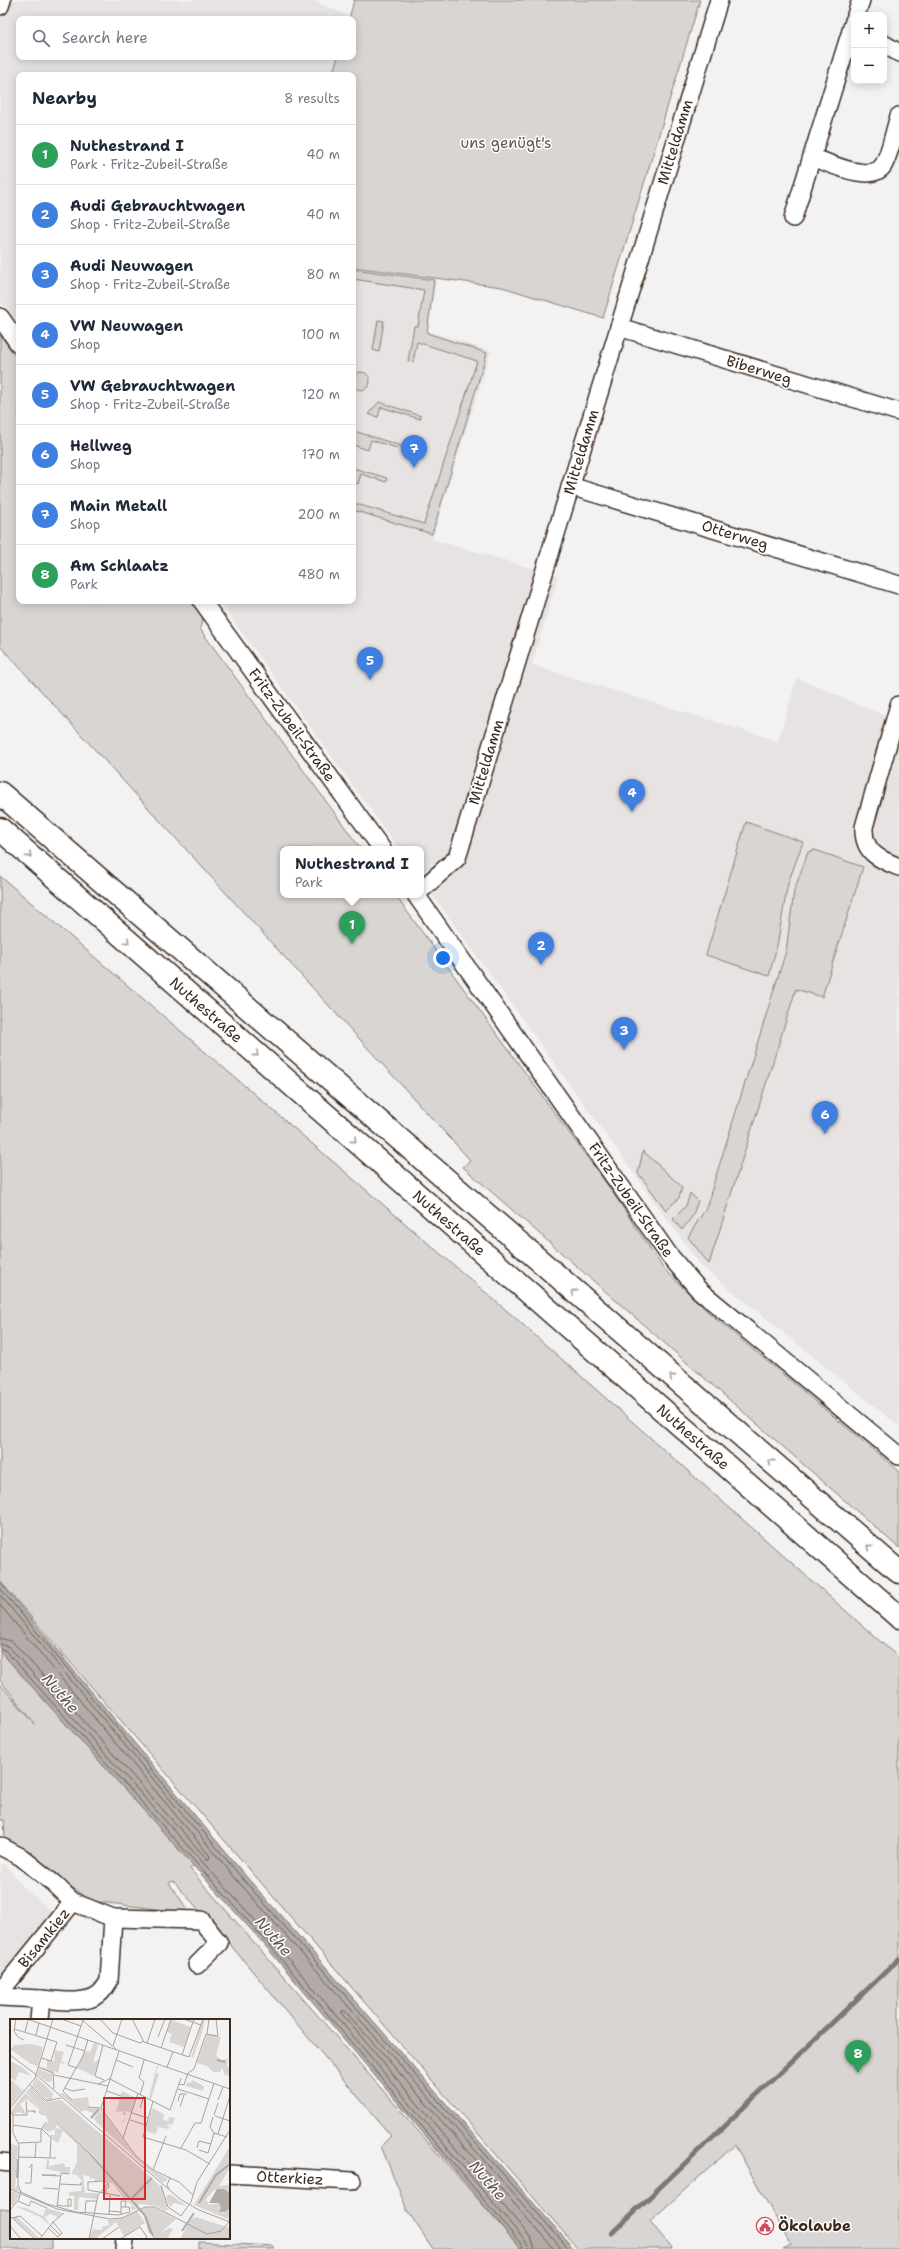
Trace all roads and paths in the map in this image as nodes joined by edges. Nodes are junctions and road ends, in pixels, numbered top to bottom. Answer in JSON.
{"nodes":[{"id":1,"x":2,"y":0,"type":"edge"},
{"id":2,"x":719,"y":0,"type":"edge"},
{"id":3,"x":861,"y":0,"type":"edge"},
{"id":4,"x":0,"y":6,"type":"edge"},
{"id":5,"x":857,"y":12,"type":"edge"},
{"id":6,"x":851,"y":32,"type":"edge"},
{"id":7,"x":887,"y":46,"type":"edge"},
{"id":8,"x":899,"y":54,"type":"edge"},
{"id":9,"x":899,"y":116,"type":"edge"},
{"id":10,"x":812,"y":157,"type":"junction"},
{"id":11,"x":793,"y":218,"type":"dead end"},
{"id":12,"x":0,"y":317,"type":"edge"},
{"id":13,"x":619,"y":327,"type":"junction"},
{"id":14,"x":16,"y":340,"type":"edge"},
{"id":15,"x":899,"y":412,"type":"edge"},
{"id":16,"x":570,"y":486,"type":"junction"},
{"id":17,"x":899,"y":585,"type":"edge"},
{"id":18,"x":204,"y":604,"type":"edge"},
{"id":19,"x":899,"y":705,"type":"edge"},
{"id":20,"x":0,"y":793,"type":"edge"},
{"id":21,"x":0,"y":830,"type":"edge"},
{"id":22,"x":380,"y":846,"type":"edge"},
{"id":23,"x":899,"y":867,"type":"edge"},
{"id":24,"x":424,"y":887,"type":"edge"},
{"id":25,"x":418,"y":898,"type":"edge"},
{"id":26,"x":899,"y":1456,"type":"edge"},
{"id":27,"x":899,"y":1572,"type":"edge"},
{"id":28,"x":899,"y":1617,"type":"edge"},
{"id":29,"x":0,"y":1846,"type":"edge"},
{"id":30,"x":73,"y":1902,"type":"junction"},
{"id":31,"x":113,"y":1918,"type":"junction"},
{"id":32,"x":197,"y":1965,"type":"dead end"},
{"id":33,"x":0,"y":1992,"type":"edge"},
{"id":34,"x":0,"y":1997,"type":"edge"},
{"id":35,"x":41,"y":1999,"type":"junction"},
{"id":36,"x":39,"y":2019,"type":"edge"},
{"id":37,"x":0,"y":2162,"type":"edge"},
{"id":38,"x":10,"y":2163,"type":"edge"},
{"id":39,"x":230,"y":2174,"type":"edge"},
{"id":40,"x":352,"y":2181,"type":"dead end"},
{"id":41,"x":125,"y":2239,"type":"edge"},
{"id":42,"x":124,"y":2249,"type":"edge"}],
"edges":[{"from":1,"to":4,"type":"street"},
{"from":2,"to":13,"type":"street","name":"Mitteldamm"},
{"from":3,"to":5,"type":"street"},
{"from":6,"to":10,"type":"street"},
{"from":7,"to":8,"type":"street"},
{"from":9,"to":10,"type":"street"},
{"from":10,"to":11,"type":"street"},
{"from":12,"to":14,"type":"street"},
{"from":13,"to":15,"type":"street","name":"Biberweg"},
{"from":13,"to":16,"type":"street","name":"Mitteldamm"},
{"from":16,"to":17,"type":"street","name":"Otterweg"},
{"from":16,"to":24,"type":"street","name":"Mitteldamm"},
{"from":18,"to":22,"type":"street","name":"Fritz-Zubeil-Straße"},
{"from":19,"to":23,"type":"street"},
{"from":27,"to":20,"type":"highway","name":"Nuthestraße","one_way":true},
{"from":21,"to":28,"type":"highway","name":"Nuthestraße","one_way":true},
{"from":25,"to":26,"type":"street","name":"Fritz-Zubeil-Straße"},
{"from":29,"to":30,"type":"street","name":"Bisamkiez"},
{"from":30,"to":31,"type":"street","name":"Bisamkiez"},
{"from":30,"to":33,"type":"street","name":"Bisamkiez"},
{"from":31,"to":32,"type":"street","name":"Bisamkiez"},
{"from":31,"to":35,"type":"street"},
{"from":34,"to":35,"type":"street"},
{"from":35,"to":36,"type":"street"},
{"from":37,"to":38,"type":"street"},
{"from":39,"to":40,"type":"street","name":"Otterkiez"},
{"from":41,"to":42,"type":"street"}]}
